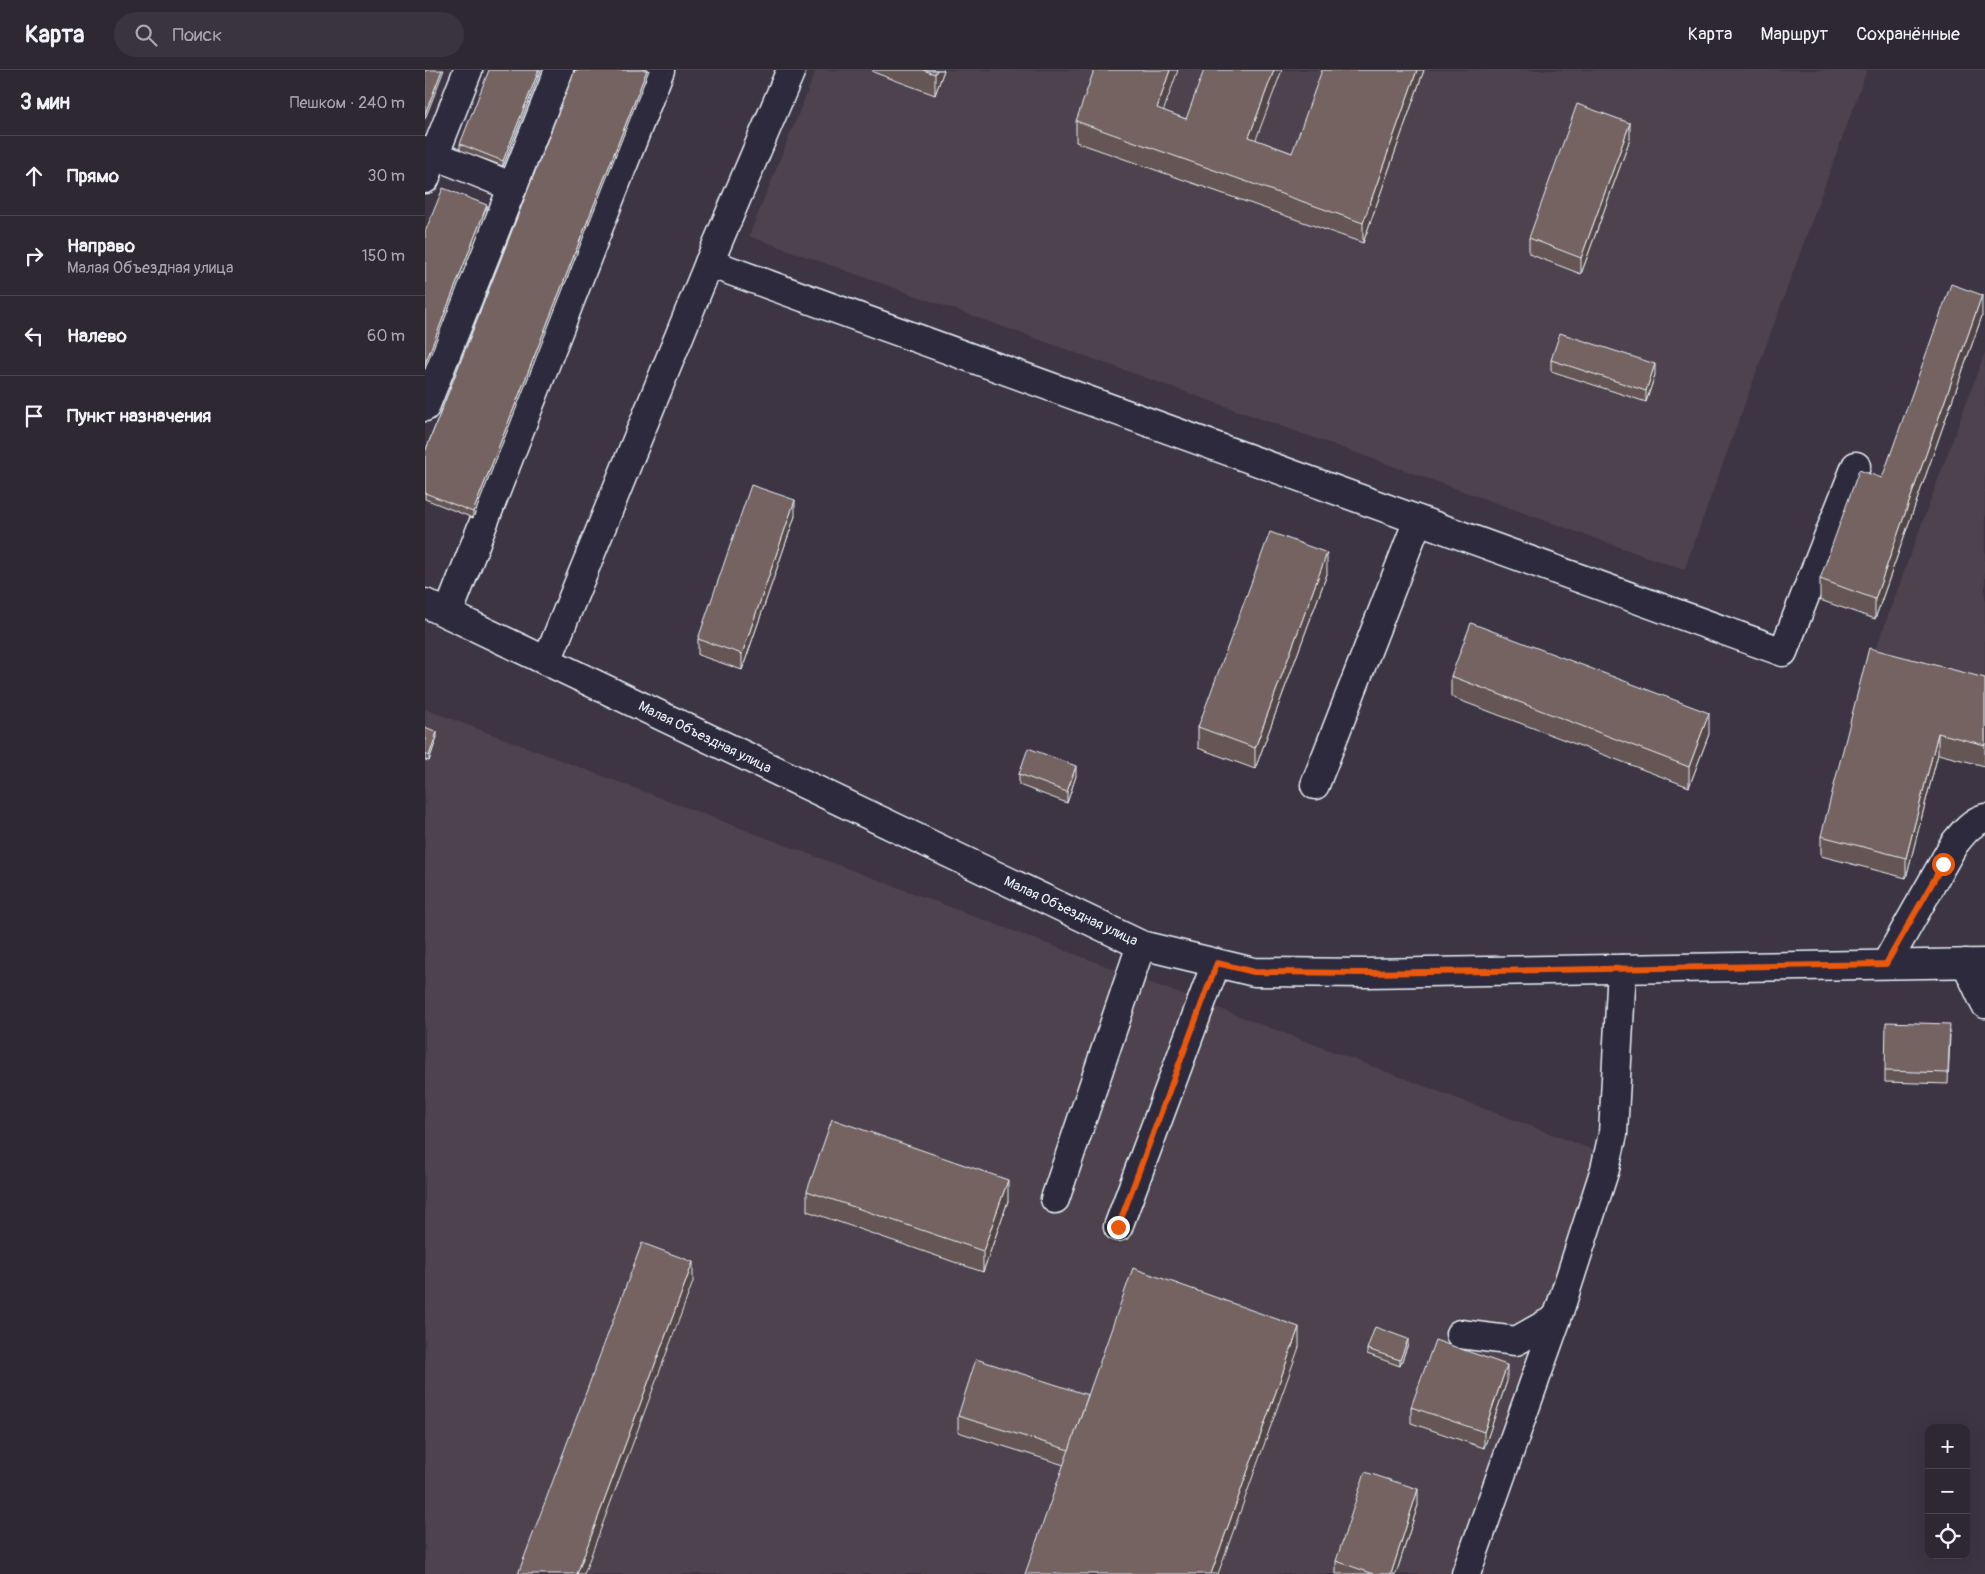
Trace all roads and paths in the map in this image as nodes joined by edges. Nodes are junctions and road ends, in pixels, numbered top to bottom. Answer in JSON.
{"nodes":[{"id":1,"x":468,"y":70,"type":"edge"},
{"id":2,"x":559,"y":70,"type":"edge"},
{"id":3,"x":661,"y":70,"type":"edge"},
{"id":4,"x":791,"y":70,"type":"edge"},
{"id":5,"x":428,"y":162,"type":"edge"},
{"id":6,"x":513,"y":187,"type":"junction"},
{"id":7,"x":709,"y":263,"type":"junction"},
{"id":8,"x":425,"y":407,"type":"edge"},
{"id":9,"x":1856,"y":466,"type":"dead end"},
{"id":10,"x":1418,"y":520,"type":"junction"},
{"id":11,"x":436,"y":609,"type":"edge"},
{"id":12,"x":547,"y":661,"type":"junction"},
{"id":13,"x":1315,"y":785,"type":"dead end"},
{"id":14,"x":1985,"y":818,"type":"edge"},
{"id":15,"x":1141,"y":945,"type":"junction"},
{"id":16,"x":1217,"y":963,"type":"junction"},
{"id":17,"x":1975,"y":963,"type":"edge"},
{"id":18,"x":1886,"y":964,"type":"junction"},
{"id":19,"x":1622,"y":969,"type":"junction"},
{"id":20,"x":1985,"y":1004,"type":"edge"},
{"id":21,"x":1055,"y":1199,"type":"dead end"},
{"id":22,"x":1118,"y":1227,"type":"dead end"},
{"id":23,"x":1557,"y":1318,"type":"junction"},
{"id":24,"x":1460,"y":1334,"type":"dead end"},
{"id":25,"x":1466,"y":1574,"type":"edge"}],
"edges":[{"from":1,"to":5,"type":"street"},
{"from":2,"to":6,"type":"street"},
{"from":3,"to":11,"type":"street"},
{"from":4,"to":7,"type":"street"},
{"from":5,"to":6,"type":"street"},
{"from":6,"to":8,"type":"street"},
{"from":7,"to":10,"type":"street"},
{"from":7,"to":12,"type":"street"},
{"from":9,"to":10,"type":"street"},
{"from":10,"to":13,"type":"street"},
{"from":11,"to":12,"type":"street","name":"Малая Объездная улица"},
{"from":12,"to":15,"type":"street","name":"Малая Объездная улица"},
{"from":14,"to":18,"type":"street"},
{"from":15,"to":16,"type":"street","name":"Малая Объездная улица"},
{"from":15,"to":21,"type":"street"},
{"from":16,"to":19,"type":"street","name":"Малая Объездная улица"},
{"from":16,"to":22,"type":"street"},
{"from":17,"to":18,"type":"street","name":"Малая Объездная улица"},
{"from":17,"to":20,"type":"street"},
{"from":18,"to":19,"type":"street","name":"Малая Объездная улица"},
{"from":19,"to":23,"type":"street"},
{"from":23,"to":24,"type":"street"},
{"from":23,"to":25,"type":"street"}]}
